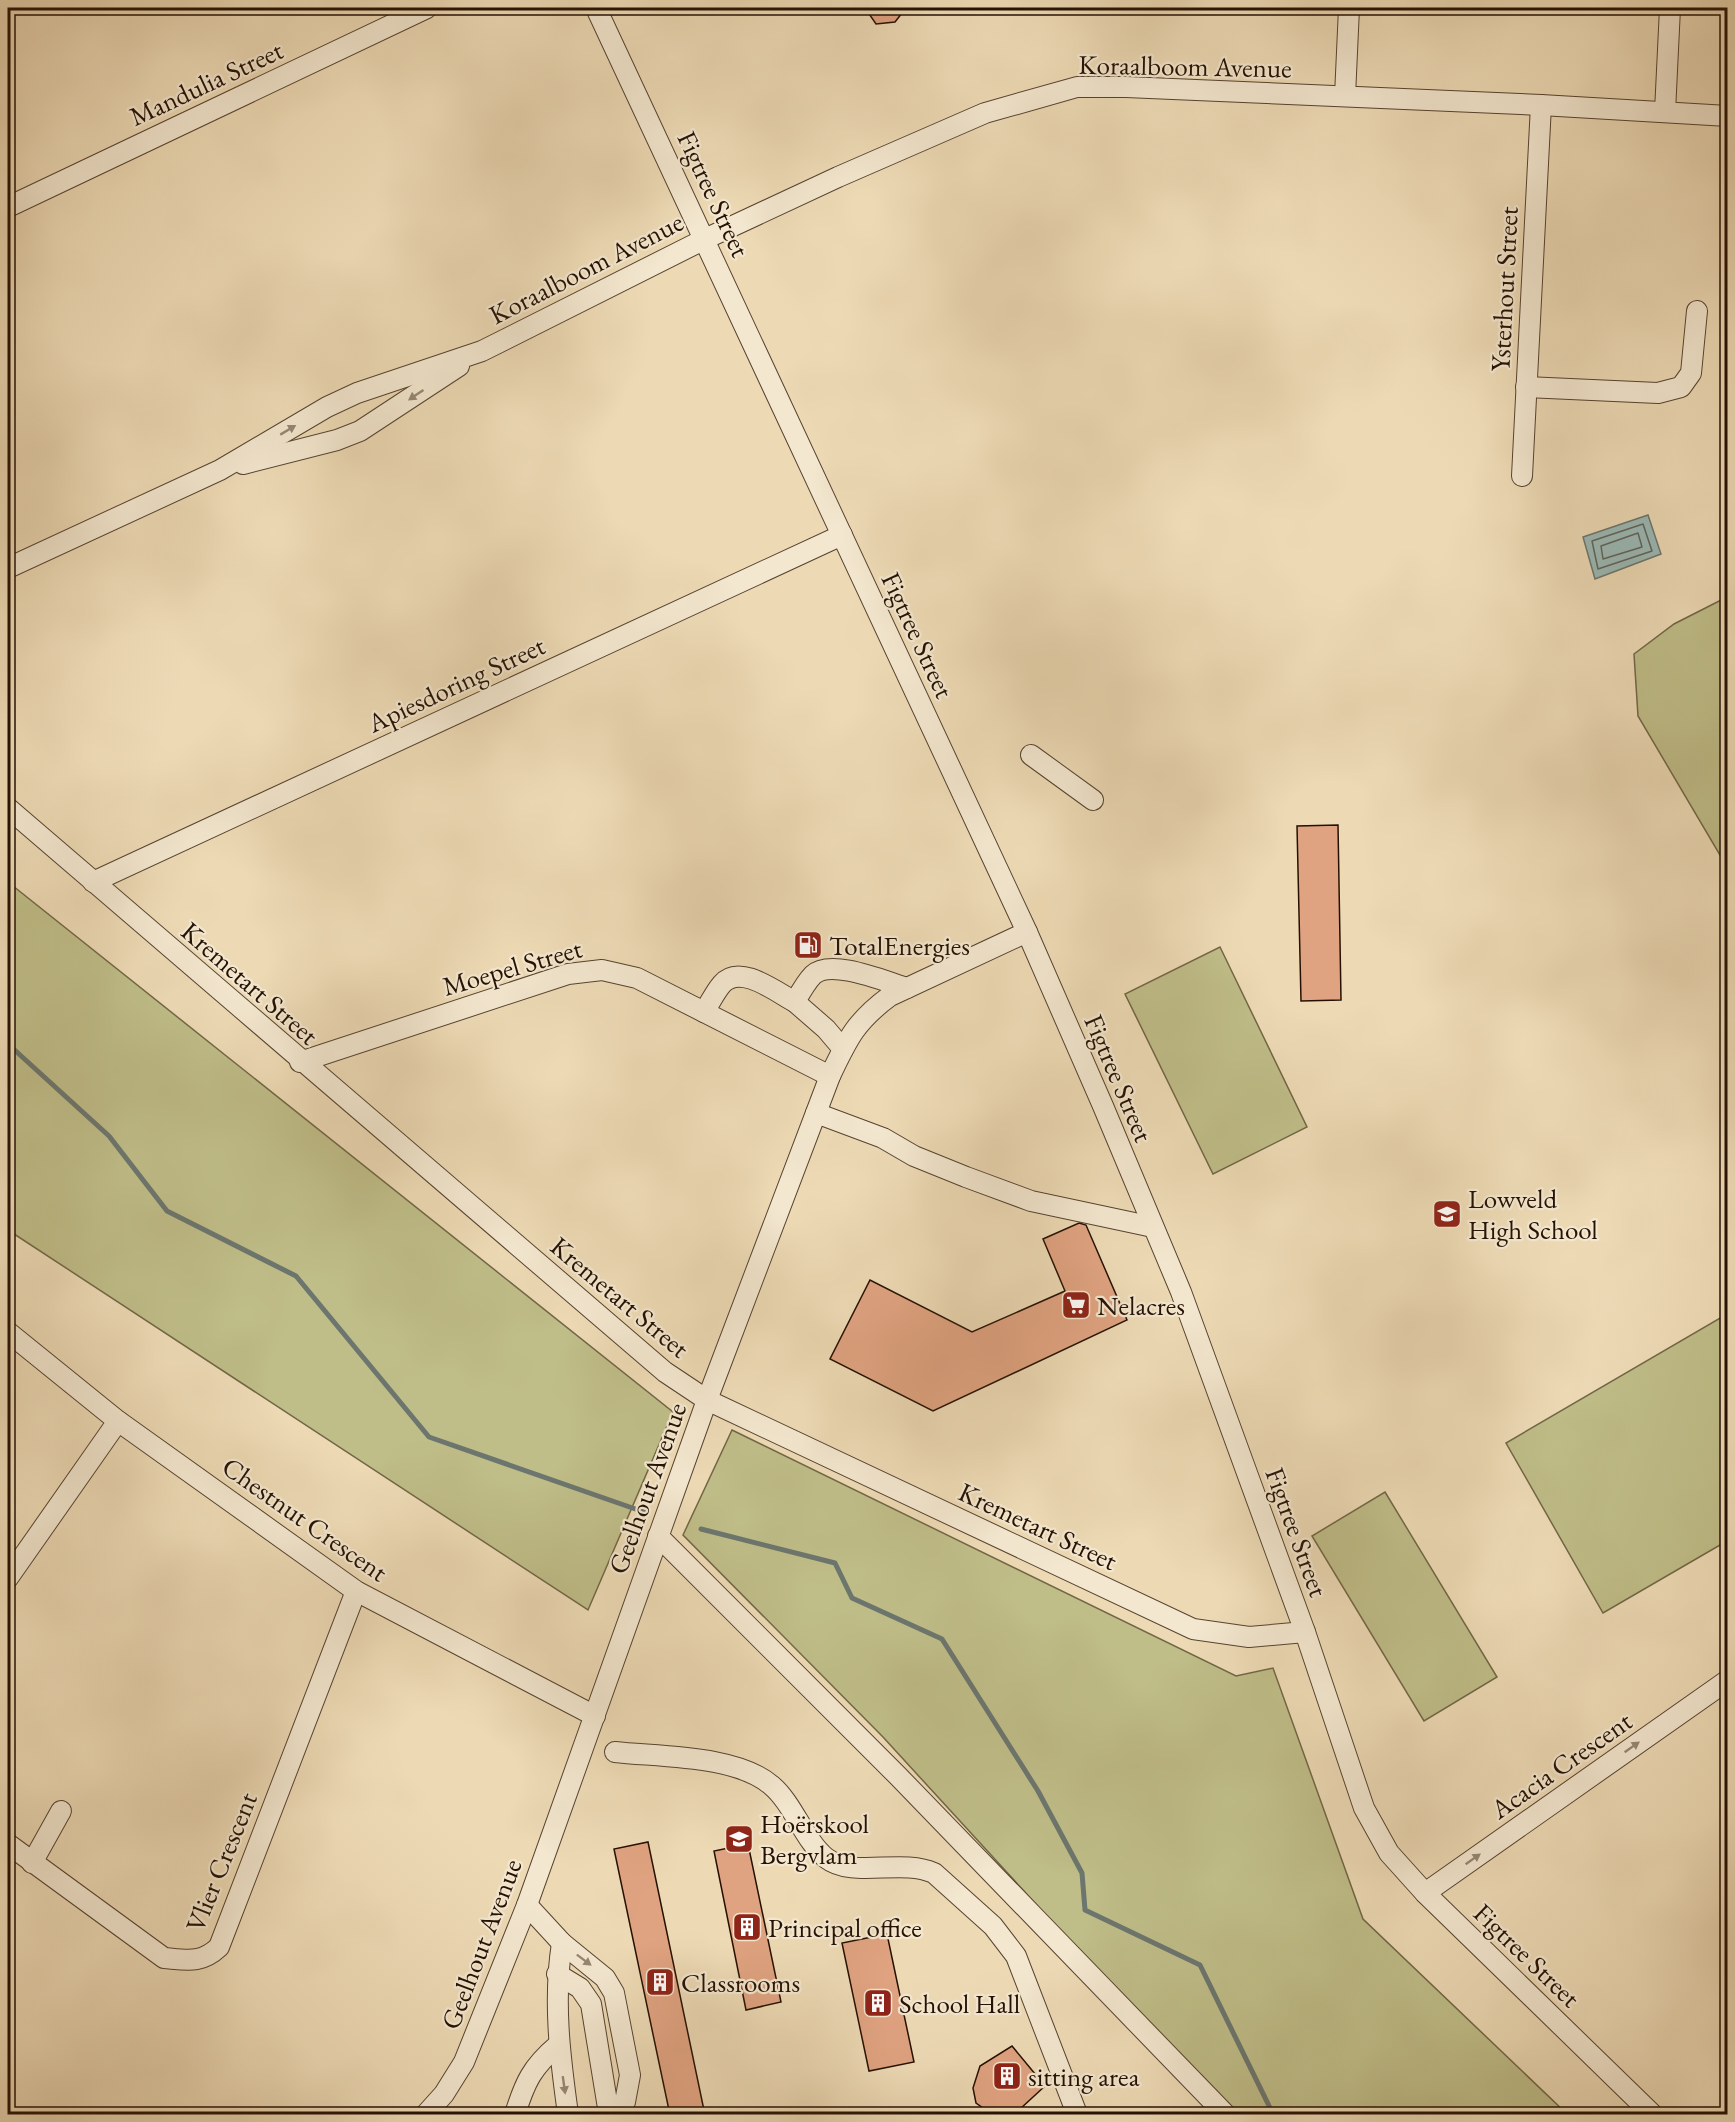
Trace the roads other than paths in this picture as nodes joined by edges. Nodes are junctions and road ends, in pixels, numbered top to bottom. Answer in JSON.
{"nodes":[{"id":1,"x":427,"y":8,"type":"edge"},
{"id":2,"x":596,"y":8,"type":"edge"},
{"id":3,"x":1349,"y":8,"type":"edge"},
{"id":4,"x":1670,"y":8,"type":"edge"},
{"id":5,"x":1345,"y":96,"type":"junction"},
{"id":6,"x":1541,"y":105,"type":"junction"},
{"id":7,"x":1665,"y":112,"type":"junction"},
{"id":8,"x":1728,"y":116,"type":"edge"},
{"id":9,"x":8,"y":207,"type":"edge"},
{"id":10,"x":705,"y":239,"type":"junction"},
{"id":11,"x":1697,"y":311,"type":"dead end"},
{"id":12,"x":482,"y":351,"type":"junction"},
{"id":13,"x":1526,"y":387,"type":"junction"},
{"id":14,"x":220,"y":470,"type":"junction"},
{"id":15,"x":1522,"y":476,"type":"dead end"},
{"id":16,"x":842,"y":536,"type":"junction"},
{"id":17,"x":8,"y":568,"type":"edge"},
{"id":18,"x":1031,"y":755,"type":"dead end"},
{"id":19,"x":1093,"y":800,"type":"dead end"},
{"id":20,"x":8,"y":808,"type":"edge"},
{"id":21,"x":93,"y":882,"type":"junction"},
{"id":22,"x":1027,"y":932,"type":"junction"},
{"id":23,"x":907,"y":988,"type":"junction"},
{"id":24,"x":795,"y":1002,"type":"junction"},
{"id":25,"x":704,"y":1012,"type":"junction"},
{"id":26,"x":843,"y":1049,"type":"junction"},
{"id":27,"x":300,"y":1062,"type":"junction"},
{"id":28,"x":830,"y":1076,"type":"junction"},
{"id":29,"x":816,"y":1113,"type":"junction"},
{"id":30,"x":1153,"y":1227,"type":"junction"},
{"id":31,"x":8,"y":1332,"type":"edge"},
{"id":32,"x":707,"y":1400,"type":"junction"},
{"id":33,"x":118,"y":1421,"type":"junction"},
{"id":34,"x":658,"y":1536,"type":"junction"},
{"id":35,"x":8,"y":1578,"type":"edge"},
{"id":36,"x":356,"y":1591,"type":"junction"},
{"id":37,"x":1305,"y":1632,"type":"junction"},
{"id":38,"x":1728,"y":1680,"type":"edge"},
{"id":39,"x":595,"y":1716,"type":"junction"},
{"id":40,"x":615,"y":1752,"type":"dead end"},
{"id":41,"x":61,"y":1810,"type":"dead end"},
{"id":42,"x":8,"y":1844,"type":"edge"},
{"id":43,"x":32,"y":1863,"type":"junction"},
{"id":44,"x":1425,"y":1893,"type":"junction"},
{"id":45,"x":527,"y":1905,"type":"junction"},
{"id":46,"x":562,"y":1943,"type":"junction"},
{"id":47,"x":557,"y":1974,"type":"junction"},
{"id":48,"x":558,"y":2045,"type":"junction"},
{"id":49,"x":426,"y":2115,"type":"edge"},
{"id":50,"x":515,"y":2115,"type":"edge"},
{"id":51,"x":568,"y":2115,"type":"edge"},
{"id":52,"x":609,"y":2115,"type":"edge"},
{"id":53,"x":616,"y":2115,"type":"edge"},
{"id":54,"x":1077,"y":2115,"type":"edge"},
{"id":55,"x":1225,"y":2115,"type":"edge"},
{"id":56,"x":1652,"y":2115,"type":"edge"}],
"edges":[{"from":1,"to":9,"type":"street","name":"Mandulia Street"},
{"from":2,"to":10,"type":"street","name":"Figtree Street"},
{"from":3,"to":5,"type":"street"},
{"from":4,"to":7,"type":"street"},
{"from":5,"to":6,"type":"street","name":"Koraalboom Avenue"},
{"from":5,"to":10,"type":"street","name":"Koraalboom Avenue"},
{"from":6,"to":7,"type":"street","name":"Koraalboom Avenue"},
{"from":6,"to":13,"type":"street","name":"Ysterhout Street"},
{"from":7,"to":8,"type":"street","name":"Koraalboom Avenue"},
{"from":10,"to":12,"type":"street","name":"Koraalboom Avenue"},
{"from":10,"to":16,"type":"street","name":"Figtree Street"},
{"from":11,"to":13,"type":"street"},
{"from":14,"to":12,"type":"street","name":"Koraalboom Avenue","one_way":true},
{"from":12,"to":14,"type":"street","name":"Koraalboom Avenue","one_way":true},
{"from":13,"to":15,"type":"street","name":"Ysterhout Street"},
{"from":14,"to":17,"type":"street","name":"Koraalboom Avenue"},
{"from":16,"to":21,"type":"street","name":"Apiesdoring Street"},
{"from":16,"to":22,"type":"street","name":"Figtree Street"},
{"from":18,"to":19,"type":"street"},
{"from":20,"to":21,"type":"street","name":"Kremetart Street"},
{"from":21,"to":27,"type":"street","name":"Kremetart Street"},
{"from":22,"to":23,"type":"street","name":"Geelhout Avenue"},
{"from":22,"to":30,"type":"street","name":"Figtree Street"},
{"from":23,"to":24,"type":"street"},
{"from":23,"to":26,"type":"street","name":"Geelhout Avenue"},
{"from":24,"to":25,"type":"street"},
{"from":24,"to":26,"type":"street"},
{"from":25,"to":27,"type":"street","name":"Moepel Street"},
{"from":25,"to":28,"type":"street","name":"Moepel Street"},
{"from":26,"to":28,"type":"street","name":"Geelhout Avenue"},
{"from":27,"to":32,"type":"street","name":"Kremetart Street"},
{"from":28,"to":29,"type":"street","name":"Geelhout Avenue"},
{"from":29,"to":30,"type":"street"},
{"from":29,"to":32,"type":"street","name":"Geelhout Avenue"},
{"from":30,"to":37,"type":"street","name":"Figtree Street"},
{"from":31,"to":33,"type":"street","name":"Chestnut Crescent"},
{"from":32,"to":34,"type":"street","name":"Geelhout Avenue"},
{"from":32,"to":37,"type":"street","name":"Kremetart Street"},
{"from":33,"to":35,"type":"street"},
{"from":33,"to":36,"type":"street","name":"Chestnut Crescent"},
{"from":34,"to":39,"type":"street","name":"Geelhout Avenue"},
{"from":34,"to":55,"type":"street"},
{"from":36,"to":39,"type":"street","name":"Chestnut Crescent"},
{"from":36,"to":43,"type":"street","name":"Vlier Crescent"},
{"from":37,"to":44,"type":"street","name":"Figtree Street"},
{"from":44,"to":38,"type":"street","name":"Acacia Crescent","one_way":true},
{"from":39,"to":45,"type":"street","name":"Geelhout Avenue"},
{"from":40,"to":54,"type":"street"},
{"from":41,"to":43,"type":"street"},
{"from":42,"to":43,"type":"street","name":"Vlier Crescent"},
{"from":44,"to":56,"type":"street","name":"Figtree Street"},
{"from":45,"to":46,"type":"street"},
{"from":45,"to":49,"type":"street","name":"Geelhout Avenue"},
{"from":46,"to":47,"type":"street"},
{"from":46,"to":53,"type":"street","one_way":true},
{"from":47,"to":48,"type":"street"},
{"from":47,"to":52,"type":"street"},
{"from":48,"to":50,"type":"street"},
{"from":48,"to":51,"type":"street","one_way":true}]}
